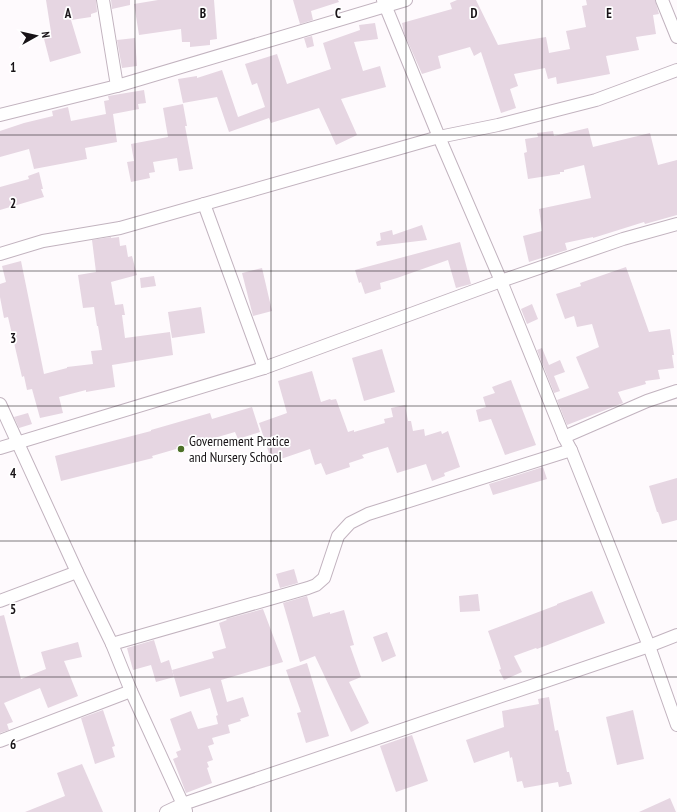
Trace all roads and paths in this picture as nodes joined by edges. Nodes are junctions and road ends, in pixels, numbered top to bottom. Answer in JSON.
{"nodes":[{"id":1,"x":103,"y":0,"type":"edge"},
{"id":2,"x":406,"y":0,"type":"edge"},
{"id":3,"x":662,"y":0,"type":"edge"},
{"id":4,"x":384,"y":3,"type":"edge"},
{"id":5,"x":677,"y":37,"type":"edge"},
{"id":6,"x":677,"y":70,"type":"edge"},
{"id":7,"x":117,"y":86,"type":"junction"},
{"id":8,"x":0,"y":115,"type":"edge"},
{"id":9,"x":439,"y":137,"type":"junction"},
{"id":10,"x":204,"y":204,"type":"junction"},
{"id":11,"x":677,"y":224,"type":"edge"},
{"id":12,"x":0,"y":254,"type":"edge"},
{"id":13,"x":501,"y":281,"type":"junction"},
{"id":14,"x":264,"y":368,"type":"junction"},
{"id":15,"x":677,"y":391,"type":"edge"},
{"id":16,"x":0,"y":404,"type":"edge"},
{"id":17,"x":564,"y":437,"type":"junction"},
{"id":18,"x":18,"y":443,"type":"junction"},
{"id":19,"x":0,"y":448,"type":"edge"},
{"id":20,"x":571,"y":450,"type":"junction"},
{"id":21,"x":77,"y":572,"type":"junction"},
{"id":22,"x":0,"y":601,"type":"edge"},
{"id":23,"x":677,"y":635,"type":"edge"},
{"id":24,"x":112,"y":644,"type":"junction"},
{"id":25,"x":649,"y":646,"type":"junction"},
{"id":26,"x":131,"y":691,"type":"junction"},
{"id":27,"x":677,"y":725,"type":"edge"},
{"id":28,"x":0,"y":741,"type":"edge"},
{"id":29,"x":185,"y":808,"type":"edge"},
{"id":30,"x":166,"y":812,"type":"edge"}],
"edges":[{"from":1,"to":7,"type":"street"},
{"from":2,"to":4,"type":"street"},
{"from":3,"to":5,"type":"street"},
{"from":4,"to":7,"type":"street"},
{"from":4,"to":9,"type":"street"},
{"from":6,"to":9,"type":"street"},
{"from":7,"to":8,"type":"street"},
{"from":9,"to":10,"type":"street"},
{"from":9,"to":13,"type":"street"},
{"from":10,"to":12,"type":"street"},
{"from":10,"to":14,"type":"street"},
{"from":11,"to":13,"type":"street"},
{"from":13,"to":14,"type":"street"},
{"from":13,"to":17,"type":"street"},
{"from":14,"to":18,"type":"street"},
{"from":15,"to":17,"type":"street"},
{"from":16,"to":18,"type":"street"},
{"from":17,"to":20,"type":"street"},
{"from":18,"to":19,"type":"street"},
{"from":18,"to":21,"type":"street"},
{"from":20,"to":24,"type":"street"},
{"from":20,"to":25,"type":"street"},
{"from":21,"to":22,"type":"street"},
{"from":21,"to":24,"type":"street"},
{"from":23,"to":25,"type":"street"},
{"from":24,"to":26,"type":"street"},
{"from":25,"to":27,"type":"street"},
{"from":25,"to":29,"type":"street"},
{"from":26,"to":28,"type":"street"},
{"from":26,"to":29,"type":"street"},
{"from":29,"to":30,"type":"street"}]}
